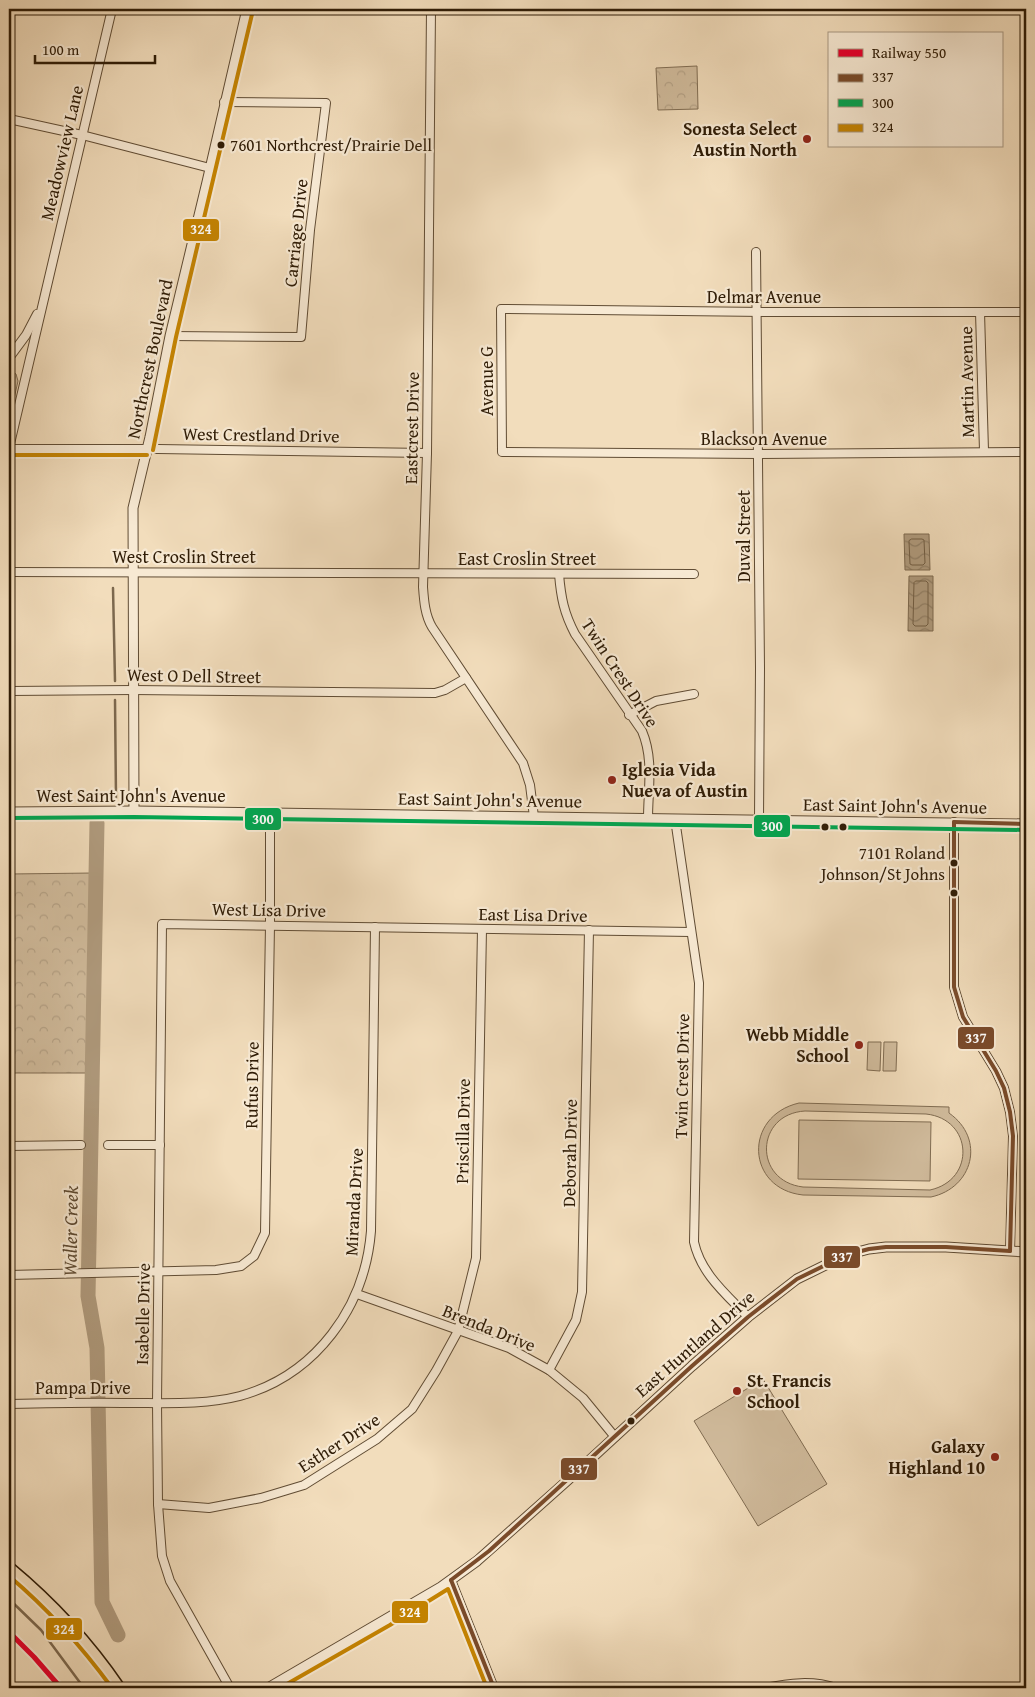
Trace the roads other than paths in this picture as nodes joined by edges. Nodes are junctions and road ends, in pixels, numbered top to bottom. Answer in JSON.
{"nodes":[{"id":1,"x":112,"y":9,"type":"edge"},
{"id":2,"x":246,"y":9,"type":"edge"},
{"id":3,"x":431,"y":9,"type":"edge"},
{"id":4,"x":224,"y":102,"type":"junction"},
{"id":5,"x":9,"y":119,"type":"edge"},
{"id":6,"x":82,"y":135,"type":"junction"},
{"id":7,"x":210,"y":168,"type":"junction"},
{"id":8,"x":756,"y":252,"type":"dead end"},
{"id":9,"x":43,"y":304,"type":"junction"},
{"id":10,"x":501,"y":309,"type":"joint"},
{"id":11,"x":757,"y":312,"type":"junction"},
{"id":12,"x":980,"y":312,"type":"junction"},
{"id":13,"x":1026,"y":312,"type":"edge"},
{"id":14,"x":170,"y":336,"type":"junction"},
{"id":15,"x":9,"y":358,"type":"edge"},
{"id":16,"x":9,"y":448,"type":"edge"},
{"id":17,"x":147,"y":449,"type":"junction"},
{"id":18,"x":984,"y":451,"type":"junction"},
{"id":19,"x":502,"y":452,"type":"joint"},
{"id":20,"x":1026,"y":452,"type":"edge"},
{"id":21,"x":427,"y":453,"type":"junction"},
{"id":22,"x":758,"y":454,"type":"junction"},
{"id":23,"x":9,"y":572,"type":"edge"},
{"id":24,"x":132,"y":572,"type":"junction"},
{"id":25,"x":359,"y":573,"type":"joint"},
{"id":26,"x":424,"y":573,"type":"junction"},
{"id":27,"x":558,"y":574,"type":"junction"},
{"id":28,"x":694,"y":574,"type":"dead end"},
{"id":29,"x":466,"y":678,"type":"junction"},
{"id":30,"x":133,"y":690,"type":"junction"},
{"id":31,"x":9,"y":691,"type":"edge"},
{"id":32,"x":694,"y":694,"type":"dead end"},
{"id":33,"x":630,"y":714,"type":"junction"},
{"id":34,"x":134,"y":811,"type":"junction"},
{"id":35,"x":9,"y":812,"type":"edge"},
{"id":36,"x":270,"y":813,"type":"junction"},
{"id":37,"x":374,"y":814,"type":"joint"},
{"id":38,"x":534,"y":817,"type":"junction"},
{"id":39,"x":648,"y":819,"type":"junction"},
{"id":40,"x":675,"y":819,"type":"junction"},
{"id":41,"x":759,"y":820,"type":"junction"},
{"id":42,"x":954,"y":822,"type":"junction"},
{"id":43,"x":1026,"y":824,"type":"edge"},
{"id":44,"x":162,"y":924,"type":"joint"},
{"id":45,"x":270,"y":925,"type":"junction"},
{"id":46,"x":375,"y":927,"type":"junction"},
{"id":47,"x":482,"y":929,"type":"junction"},
{"id":48,"x":589,"y":930,"type":"junction"},
{"id":49,"x":691,"y":932,"type":"junction"},
{"id":50,"x":81,"y":1145,"type":"dead end"},
{"id":51,"x":108,"y":1145,"type":"dead end"},
{"id":52,"x":160,"y":1145,"type":"junction"},
{"id":53,"x":9,"y":1146,"type":"edge"},
{"id":54,"x":1010,"y":1251,"type":"junction"},
{"id":55,"x":1026,"y":1252,"type":"edge"},
{"id":56,"x":159,"y":1273,"type":"junction"},
{"id":57,"x":9,"y":1275,"type":"edge"},
{"id":58,"x":357,"y":1294,"type":"junction"},
{"id":59,"x":748,"y":1317,"type":"junction"},
{"id":60,"x":458,"y":1331,"type":"junction"},
{"id":61,"x":549,"y":1370,"type":"junction"},
{"id":62,"x":157,"y":1403,"type":"junction"},
{"id":63,"x":9,"y":1404,"type":"edge"},
{"id":64,"x":616,"y":1437,"type":"junction"},
{"id":65,"x":158,"y":1504,"type":"junction"},
{"id":66,"x":9,"y":1568,"type":"edge"},
{"id":67,"x":451,"y":1580,"type":"junction"},
{"id":68,"x":119,"y":1688,"type":"edge"},
{"id":69,"x":230,"y":1688,"type":"edge"},
{"id":70,"x":268,"y":1688,"type":"edge"},
{"id":71,"x":494,"y":1688,"type":"edge"},
{"id":72,"x":765,"y":1688,"type":"edge"},
{"id":73,"x":836,"y":1688,"type":"edge"}],
"edges":[{"from":1,"to":6,"type":"street","name":"Meadowview Lane"},
{"from":2,"to":4,"type":"street","name":"Northcrest Boulevard"},
{"from":3,"to":21,"type":"street","name":"Eastcrest Drive"},
{"from":4,"to":7,"type":"street","name":"Northcrest Boulevard"},
{"from":4,"to":14,"type":"street","name":"Carriage Drive"},
{"from":5,"to":6,"type":"street"},
{"from":6,"to":7,"type":"street"},
{"from":6,"to":9,"type":"street","name":"Meadowview Lane"},
{"from":7,"to":14,"type":"street","name":"Northcrest Boulevard"},
{"from":8,"to":11,"type":"street","name":"Duval Street"},
{"from":9,"to":15,"type":"street","name":"Meadowview Lane"},
{"from":9,"to":16,"type":"street","name":"Meadowview Lane"},
{"from":10,"to":11,"type":"street","name":"Delmar Avenue"},
{"from":10,"to":19,"type":"street","name":"Avenue G"},
{"from":11,"to":12,"type":"street","name":"Delmar Avenue"},
{"from":11,"to":22,"type":"street","name":"Duval Street"},
{"from":12,"to":13,"type":"street","name":"Delmar Avenue"},
{"from":12,"to":18,"type":"street","name":"Martin Avenue"},
{"from":14,"to":17,"type":"street","name":"Northcrest Boulevard"},
{"from":16,"to":17,"type":"street","name":"West Crestland Drive"},
{"from":17,"to":21,"type":"street","name":"West Crestland Drive"},
{"from":17,"to":24,"type":"street","name":"Northcrest Boulevard"},
{"from":18,"to":20,"type":"street","name":"Blackson Avenue"},
{"from":18,"to":22,"type":"street","name":"Blackson Avenue"},
{"from":19,"to":22,"type":"street","name":"Blackson Avenue"},
{"from":21,"to":26,"type":"street","name":"Eastcrest Drive"},
{"from":22,"to":41,"type":"street","name":"Duval Street"},
{"from":23,"to":24,"type":"street","name":"West Croslin Street"},
{"from":24,"to":25,"type":"street","name":"West Croslin Street"},
{"from":24,"to":30,"type":"street","name":"Northcrest Boulevard"},
{"from":25,"to":26,"type":"street","name":"East Croslin Street"},
{"from":26,"to":27,"type":"street","name":"East Croslin Street"},
{"from":26,"to":29,"type":"street","name":"Eastcrest Drive"},
{"from":27,"to":28,"type":"street","name":"East Croslin Street"},
{"from":27,"to":33,"type":"street","name":"Twin Crest Drive"},
{"from":29,"to":30,"type":"street","name":"West O Dell Street"},
{"from":29,"to":38,"type":"street","name":"Eastcrest Drive"},
{"from":30,"to":31,"type":"street","name":"West O Dell Street"},
{"from":30,"to":34,"type":"street","name":"Northcrest Boulevard"},
{"from":32,"to":33,"type":"street"},
{"from":33,"to":39,"type":"street","name":"Twin Crest Drive"},
{"from":34,"to":35,"type":"street","name":"West Saint John's Avenue"},
{"from":34,"to":36,"type":"street","name":"West Saint John's Avenue"},
{"from":36,"to":37,"type":"street","name":"West Saint John's Avenue"},
{"from":36,"to":45,"type":"street","name":"Rufus Drive"},
{"from":37,"to":38,"type":"street","name":"East Saint John's Avenue"},
{"from":38,"to":39,"type":"street","name":"East Saint John's Avenue"},
{"from":39,"to":40,"type":"street","name":"East Saint John's Avenue"},
{"from":40,"to":41,"type":"street","name":"East Saint John's Avenue"},
{"from":40,"to":49,"type":"street","name":"Twin Crest Drive"},
{"from":41,"to":42,"type":"street","name":"East Saint John's Avenue"},
{"from":42,"to":43,"type":"street","name":"East Saint John's Avenue"},
{"from":42,"to":54,"type":"street"},
{"from":44,"to":45,"type":"street","name":"West Lisa Drive"},
{"from":44,"to":52,"type":"street","name":"Isabelle Drive"},
{"from":45,"to":46,"type":"street","name":"West Lisa Drive"},
{"from":45,"to":56,"type":"street","name":"Rufus Drive"},
{"from":46,"to":47,"type":"street","name":"East Lisa Drive"},
{"from":46,"to":58,"type":"street","name":"Miranda Drive"},
{"from":47,"to":48,"type":"street","name":"East Lisa Drive"},
{"from":47,"to":60,"type":"street","name":"Priscilla Drive"},
{"from":48,"to":49,"type":"street","name":"East Lisa Drive"},
{"from":48,"to":61,"type":"street","name":"Deborah Drive"},
{"from":49,"to":59,"type":"street","name":"Twin Crest Drive"},
{"from":50,"to":53,"type":"street"},
{"from":51,"to":52,"type":"street"},
{"from":52,"to":56,"type":"street","name":"Isabelle Drive"},
{"from":54,"to":55,"type":"street","name":"East Huntland Drive"},
{"from":54,"to":59,"type":"street","name":"East Huntland Drive"},
{"from":56,"to":57,"type":"street","name":"Rufus Drive"},
{"from":56,"to":62,"type":"street","name":"Isabelle Drive"},
{"from":58,"to":60,"type":"street","name":"Brenda Drive"},
{"from":58,"to":62,"type":"street","name":"Miranda Drive"},
{"from":59,"to":64,"type":"street","name":"East Huntland Drive"},
{"from":60,"to":61,"type":"street","name":"Brenda Drive"},
{"from":60,"to":65,"type":"street","name":"Esther Drive"},
{"from":61,"to":64,"type":"street","name":"Brenda Drive"},
{"from":62,"to":63,"type":"street","name":"Pampa Drive"},
{"from":62,"to":65,"type":"street","name":"Isabelle Drive"},
{"from":64,"to":67,"type":"street","name":"East Huntland Drive"},
{"from":65,"to":69,"type":"street","name":"Isabelle Drive"},
{"from":66,"to":68,"type":"main road"},
{"from":67,"to":70,"type":"street","name":"East Huntland Drive"},
{"from":67,"to":71,"type":"street"},
{"from":72,"to":73,"type":"street"}]}
